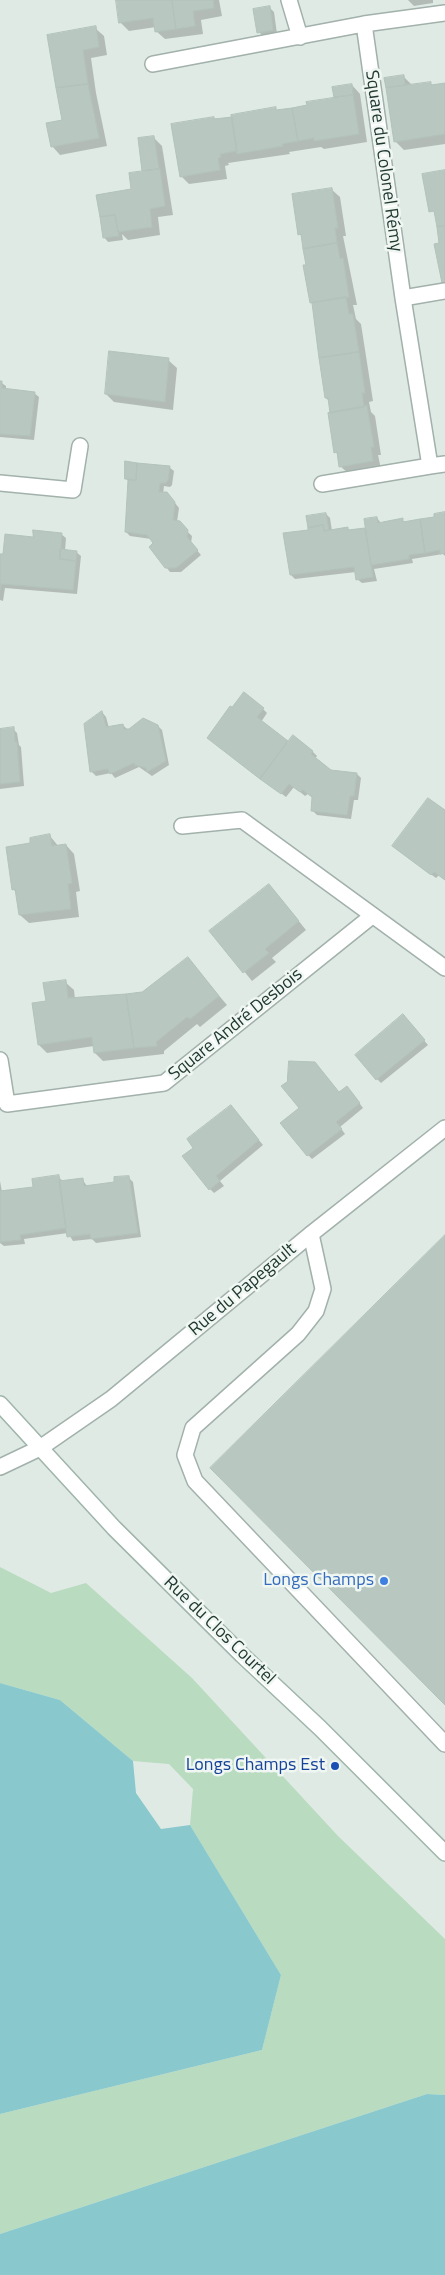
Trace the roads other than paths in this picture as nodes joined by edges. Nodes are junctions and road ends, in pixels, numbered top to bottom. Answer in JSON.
{"nodes":[{"id":1,"x":290,"y":0,"type":"edge"},
{"id":2,"x":445,"y":13,"type":"edge"},
{"id":3,"x":364,"y":24,"type":"junction"},
{"id":4,"x":300,"y":37,"type":"junction"},
{"id":5,"x":153,"y":64,"type":"dead end"},
{"id":6,"x":445,"y":291,"type":"edge"},
{"id":7,"x":402,"y":298,"type":"junction"},
{"id":8,"x":80,"y":446,"type":"dead end"},
{"id":9,"x":438,"y":465,"type":"edge"},
{"id":10,"x":0,"y":483,"type":"edge"},
{"id":11,"x":322,"y":484,"type":"dead end"},
{"id":12,"x":182,"y":826,"type":"dead end"},
{"id":13,"x":372,"y":916,"type":"junction"},
{"id":14,"x":445,"y":968,"type":"edge"},
{"id":15,"x":0,"y":1060,"type":"edge"},
{"id":16,"x":445,"y":1128,"type":"edge"},
{"id":17,"x":310,"y":1234,"type":"junction"},
{"id":18,"x":0,"y":1404,"type":"edge"},
{"id":19,"x":40,"y":1448,"type":"junction"},
{"id":20,"x":0,"y":1468,"type":"edge"},
{"id":21,"x":445,"y":1744,"type":"edge"},
{"id":22,"x":445,"y":1853,"type":"edge"}],
"edges":[{"from":1,"to":4,"type":"street"},
{"from":2,"to":3,"type":"street"},
{"from":3,"to":4,"type":"street"},
{"from":3,"to":7,"type":"street","name":"Square du Colonel Rémy"},
{"from":4,"to":5,"type":"street"},
{"from":6,"to":7,"type":"street"},
{"from":7,"to":9,"type":"street","name":"Square du Colonel Rémy"},
{"from":8,"to":10,"type":"street"},
{"from":9,"to":11,"type":"street","name":"Square du Colonel Rémy"},
{"from":12,"to":13,"type":"street"},
{"from":13,"to":14,"type":"street"},
{"from":13,"to":15,"type":"street","name":"Square André Desbois"},
{"from":16,"to":17,"type":"street","name":"Rue du Papegault"},
{"from":17,"to":19,"type":"street","name":"Rue du Papegault"},
{"from":17,"to":21,"type":"street"},
{"from":18,"to":19,"type":"street","name":"Rue du Clos Courtel"},
{"from":19,"to":20,"type":"street","name":"Rue du Papegault"},
{"from":19,"to":22,"type":"street","name":"Rue du Clos Courtel"}]}
